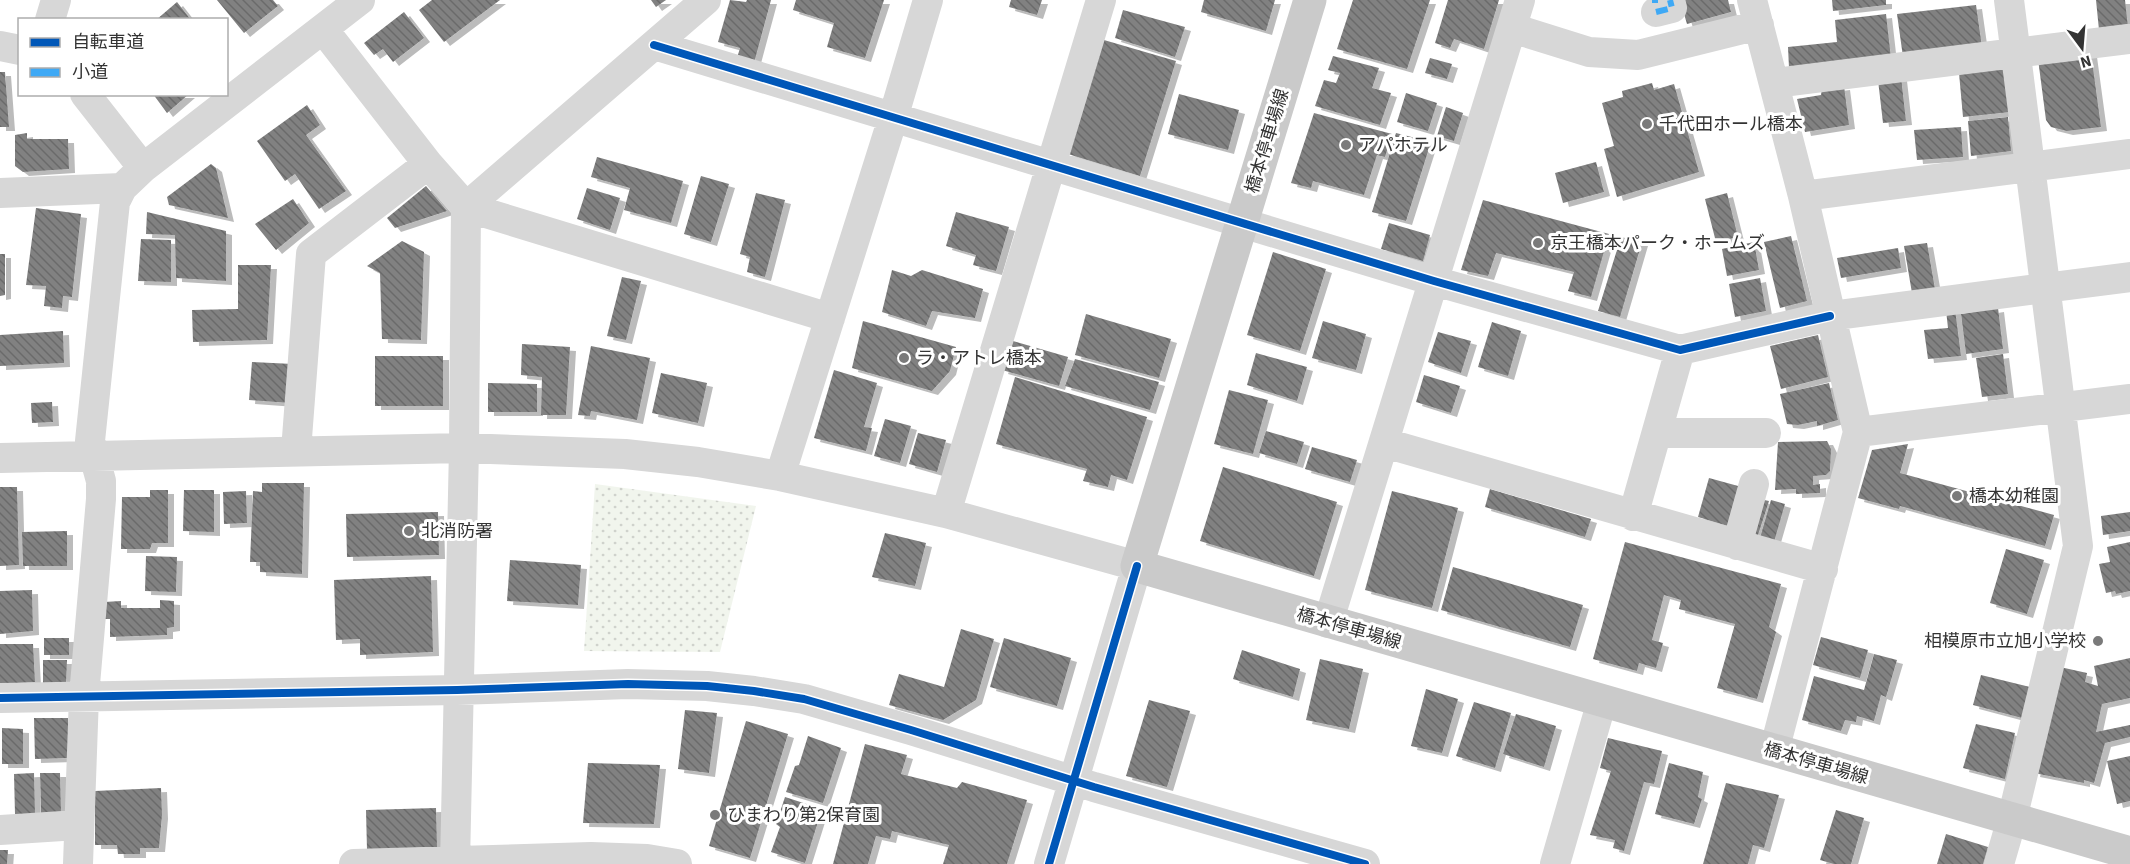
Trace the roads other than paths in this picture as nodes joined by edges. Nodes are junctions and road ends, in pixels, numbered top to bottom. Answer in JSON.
{"nodes":[{"id":1,"x":56,"y":0,"type":"edge"},
{"id":2,"x":360,"y":0,"type":"edge"},
{"id":3,"x":706,"y":0,"type":"edge"},
{"id":4,"x":928,"y":0,"type":"edge"},
{"id":5,"x":1101,"y":0,"type":"edge"},
{"id":6,"x":1310,"y":0,"type":"edge"},
{"id":7,"x":1520,"y":0,"type":"edge"},
{"id":8,"x":2009,"y":0,"type":"edge"},
{"id":9,"x":1755,"y":13,"type":"edge"},
{"id":10,"x":52,"y":18,"type":"edge"},
{"id":11,"x":1512,"y":28,"type":"junction"},
{"id":12,"x":323,"y":29,"type":"junction"},
{"id":13,"x":2128,"y":39,"type":"dead end"},
{"id":14,"x":654,"y":45,"type":"junction"},
{"id":15,"x":0,"y":46,"type":"edge"},
{"id":16,"x":18,"y":50,"type":"edge"},
{"id":17,"x":2016,"y":52,"type":"junction"},
{"id":18,"x":1775,"y":83,"type":"junction"},
{"id":19,"x":86,"y":96,"type":"edge"},
{"id":20,"x":893,"y":118,"type":"junction"},
{"id":21,"x":2130,"y":154,"type":"edge"},
{"id":22,"x":428,"y":164,"type":"junction"},
{"id":23,"x":1050,"y":166,"type":"junction"},
{"id":24,"x":2032,"y":167,"type":"junction"},
{"id":25,"x":133,"y":178,"type":"junction"},
{"id":26,"x":0,"y":193,"type":"edge"},
{"id":27,"x":1803,"y":196,"type":"junction"},
{"id":28,"x":466,"y":207,"type":"junction"},
{"id":29,"x":1242,"y":223,"type":"junction"},
{"id":30,"x":2130,"y":277,"type":"edge"},
{"id":31,"x":1434,"y":281,"type":"junction"},
{"id":32,"x":2046,"y":288,"type":"junction"},
{"id":33,"x":1830,"y":316,"type":"junction"},
{"id":34,"x":830,"y":318,"type":"junction"},
{"id":35,"x":1680,"y":350,"type":"junction"},
{"id":36,"x":2130,"y":399,"type":"edge"},
{"id":37,"x":2061,"y":408,"type":"junction"},
{"id":38,"x":1858,"y":432,"type":"junction"},
{"id":39,"x":1766,"y":433,"type":"dead end"},
{"id":40,"x":1657,"y":434,"type":"junction"},
{"id":41,"x":1385,"y":443,"type":"junction"},
{"id":42,"x":464,"y":448,"type":"junction"},
{"id":43,"x":296,"y":451,"type":"junction"},
{"id":44,"x":92,"y":455,"type":"junction"},
{"id":45,"x":0,"y":458,"type":"edge"},
{"id":46,"x":780,"y":476,"type":"junction"},
{"id":47,"x":1754,"y":484,"type":"dead end"},
{"id":48,"x":946,"y":513,"type":"junction"},
{"id":49,"x":1633,"y":516,"type":"junction"},
{"id":50,"x":1737,"y":545,"type":"junction"},
{"id":51,"x":1137,"y":566,"type":"junction"},
{"id":52,"x":1823,"y":569,"type":"junction"},
{"id":53,"x":1328,"y":623,"type":"junction"},
{"id":54,"x":458,"y":690,"type":"junction"},
{"id":55,"x":84,"y":696,"type":"junction"},
{"id":56,"x":0,"y":698,"type":"edge"},
{"id":57,"x":1602,"y":701,"type":"junction"},
{"id":58,"x":1774,"y":751,"type":"junction"},
{"id":59,"x":1073,"y":780,"type":"junction"},
{"id":60,"x":2012,"y":819,"type":"junction"},
{"id":61,"x":78,"y":825,"type":"junction"},
{"id":62,"x":0,"y":830,"type":"edge"},
{"id":63,"x":2130,"y":853,"type":"edge"},
{"id":64,"x":455,"y":863,"type":"edge"},
{"id":65,"x":78,"y":864,"type":"edge"},
{"id":66,"x":354,"y":864,"type":"edge"},
{"id":67,"x":677,"y":864,"type":"edge"},
{"id":68,"x":1049,"y":864,"type":"edge"},
{"id":69,"x":1365,"y":864,"type":"edge"},
{"id":70,"x":1555,"y":864,"type":"edge"},
{"id":71,"x":1999,"y":864,"type":"edge"}],
"edges":[{"from":1,"to":10,"type":"street"},
{"from":2,"to":12,"type":"street"},
{"from":3,"to":14,"type":"street"},
{"from":4,"to":20,"type":"street"},
{"from":5,"to":23,"type":"street"},
{"from":6,"to":29,"type":"main road","name":"橋本停車場線"},
{"from":7,"to":11,"type":"street"},
{"from":8,"to":17,"type":"street"},
{"from":9,"to":11,"type":"street"},
{"from":9,"to":18,"type":"street"},
{"from":11,"to":31,"type":"street"},
{"from":12,"to":22,"type":"street"},
{"from":12,"to":25,"type":"street"},
{"from":13,"to":17,"type":"street"},
{"from":14,"to":20,"type":"street"},
{"from":14,"to":28,"type":"street"},
{"from":15,"to":16,"type":"street"},
{"from":17,"to":18,"type":"street"},
{"from":17,"to":24,"type":"street"},
{"from":18,"to":27,"type":"street"},
{"from":19,"to":25,"type":"street"},
{"from":20,"to":23,"type":"street"},
{"from":20,"to":34,"type":"street"},
{"from":21,"to":24,"type":"street"},
{"from":22,"to":28,"type":"street"},
{"from":22,"to":43,"type":"street"},
{"from":23,"to":29,"type":"street"},
{"from":23,"to":48,"type":"street"},
{"from":24,"to":27,"type":"street"},
{"from":24,"to":32,"type":"street"},
{"from":25,"to":26,"type":"street"},
{"from":25,"to":44,"type":"street"},
{"from":27,"to":33,"type":"street"},
{"from":28,"to":34,"type":"street"},
{"from":28,"to":42,"type":"street"},
{"from":29,"to":31,"type":"street"},
{"from":29,"to":51,"type":"main road","name":"橋本停車場線"},
{"from":30,"to":32,"type":"street"},
{"from":31,"to":35,"type":"street"},
{"from":31,"to":41,"type":"street"},
{"from":32,"to":33,"type":"street"},
{"from":32,"to":37,"type":"street"},
{"from":33,"to":35,"type":"street"},
{"from":33,"to":38,"type":"street"},
{"from":34,"to":46,"type":"street"},
{"from":35,"to":40,"type":"street"},
{"from":36,"to":37,"type":"street"},
{"from":37,"to":38,"type":"street"},
{"from":37,"to":60,"type":"street"},
{"from":38,"to":52,"type":"street"},
{"from":39,"to":40,"type":"street"},
{"from":40,"to":49,"type":"street"},
{"from":41,"to":49,"type":"street"},
{"from":41,"to":53,"type":"street"},
{"from":42,"to":43,"type":"street"},
{"from":42,"to":46,"type":"street"},
{"from":42,"to":54,"type":"street"},
{"from":43,"to":44,"type":"street"},
{"from":44,"to":45,"type":"street"},
{"from":44,"to":55,"type":"street"},
{"from":46,"to":48,"type":"street"},
{"from":47,"to":50,"type":"street"},
{"from":48,"to":51,"type":"street"},
{"from":49,"to":50,"type":"street"},
{"from":50,"to":52,"type":"street"},
{"from":51,"to":53,"type":"main road","name":"橋本停車場線"},
{"from":51,"to":59,"type":"street"},
{"from":52,"to":58,"type":"street"},
{"from":53,"to":57,"type":"main road","name":"橋本停車場線"},
{"from":54,"to":55,"type":"street"},
{"from":54,"to":59,"type":"street"},
{"from":54,"to":64,"type":"street"},
{"from":55,"to":56,"type":"street"},
{"from":55,"to":61,"type":"street"},
{"from":57,"to":58,"type":"main road","name":"橋本停車場線"},
{"from":57,"to":70,"type":"street"},
{"from":58,"to":60,"type":"main road","name":"橋本停車場線"},
{"from":59,"to":68,"type":"street"},
{"from":59,"to":69,"type":"street"},
{"from":60,"to":63,"type":"main road","name":"橋本停車場線"},
{"from":60,"to":71,"type":"street"},
{"from":61,"to":62,"type":"street"},
{"from":61,"to":65,"type":"street"},
{"from":64,"to":66,"type":"street"},
{"from":64,"to":67,"type":"street"}]}
